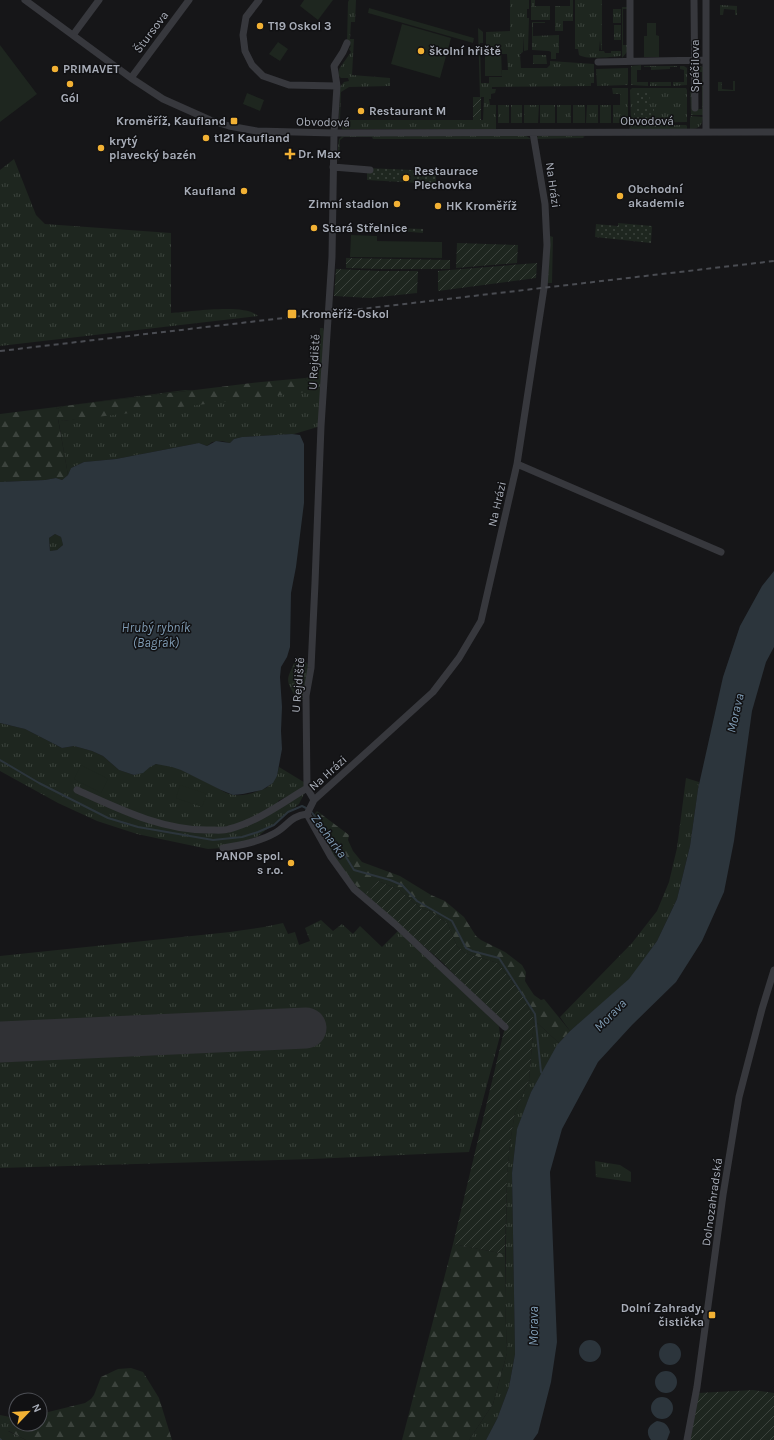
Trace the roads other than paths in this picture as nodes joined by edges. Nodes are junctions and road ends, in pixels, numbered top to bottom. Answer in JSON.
{"nodes":[{"id":1,"x":25,"y":0,"type":"edge"},
{"id":2,"x":99,"y":0,"type":"edge"},
{"id":3,"x":189,"y":0,"type":"edge"},
{"id":4,"x":259,"y":0,"type":"edge"},
{"id":5,"x":630,"y":0,"type":"edge"},
{"id":6,"x":694,"y":0,"type":"edge"},
{"id":7,"x":706,"y":0,"type":"edge"},
{"id":8,"x":73,"y":35,"type":"junction"},
{"id":9,"x":347,"y":43,"type":"dead end"},
{"id":10,"x":694,"y":60,"type":"junction"},
{"id":11,"x":706,"y":60,"type":"junction"},
{"id":12,"x":630,"y":61,"type":"junction"},
{"id":13,"x":598,"y":62,"type":"dead end"},
{"id":14,"x":131,"y":78,"type":"junction"},
{"id":15,"x":337,"y":86,"type":"junction"},
{"id":16,"x":695,"y":108,"type":"dead end"},
{"id":17,"x":706,"y":132,"type":"junction"},
{"id":18,"x":774,"y":132,"type":"edge"},
{"id":19,"x":334,"y":133,"type":"junction"},
{"id":20,"x":533,"y":133,"type":"junction"},
{"id":21,"x":333,"y":167,"type":"junction"},
{"id":22,"x":370,"y":170,"type":"dead end"},
{"id":23,"x":517,"y":464,"type":"junction"},
{"id":24,"x":721,"y":552,"type":"dead end"},
{"id":25,"x":307,"y":788,"type":"junction"},
{"id":26,"x":77,"y":790,"type":"dead end"},
{"id":27,"x":313,"y":802,"type":"junction"},
{"id":28,"x":307,"y":813,"type":"junction"},
{"id":29,"x":223,"y":848,"type":"dead end"},
{"id":30,"x":774,"y":970,"type":"edge"},
{"id":31,"x":505,"y":1027,"type":"dead end"},
{"id":32,"x":687,"y":1440,"type":"edge"}],
"edges":[{"from":1,"to":8,"type":"street","name":"Obvodová"},
{"from":2,"to":8,"type":"street"},
{"from":3,"to":14,"type":"street","name":"Štursova"},
{"from":4,"to":15,"type":"street"},
{"from":5,"to":12,"type":"street"},
{"from":6,"to":10,"type":"street","name":"Spáčilova"},
{"from":7,"to":11,"type":"street","name":"Spáčilova"},
{"from":8,"to":14,"type":"street","name":"Obvodová"},
{"from":9,"to":15,"type":"street","name":"U Rejdiště"},
{"from":10,"to":11,"type":"street"},
{"from":10,"to":12,"type":"street"},
{"from":10,"to":16,"type":"street","name":"Spáčilova"},
{"from":11,"to":17,"type":"street","name":"Spáčilova"},
{"from":12,"to":13,"type":"street"},
{"from":14,"to":19,"type":"street","name":"Obvodová"},
{"from":15,"to":19,"type":"street","name":"U Rejdiště"},
{"from":17,"to":18,"type":"street","name":"Obvodová"},
{"from":17,"to":20,"type":"street","name":"Obvodová"},
{"from":19,"to":20,"type":"street","name":"Obvodová"},
{"from":19,"to":21,"type":"street","name":"U Rejdiště"},
{"from":20,"to":23,"type":"street","name":"Na Hrázi"},
{"from":21,"to":22,"type":"street"},
{"from":21,"to":25,"type":"street","name":"U Rejdiště"},
{"from":23,"to":24,"type":"street"},
{"from":23,"to":27,"type":"street","name":"Na Hrázi"},
{"from":25,"to":26,"type":"street"},
{"from":25,"to":27,"type":"street","name":"U Rejdiště"},
{"from":27,"to":28,"type":"street","name":"Na Hrázi"},
{"from":28,"to":29,"type":"street"},
{"from":28,"to":31,"type":"street"},
{"from":30,"to":32,"type":"street","name":"Dolnozahradská"}]}
